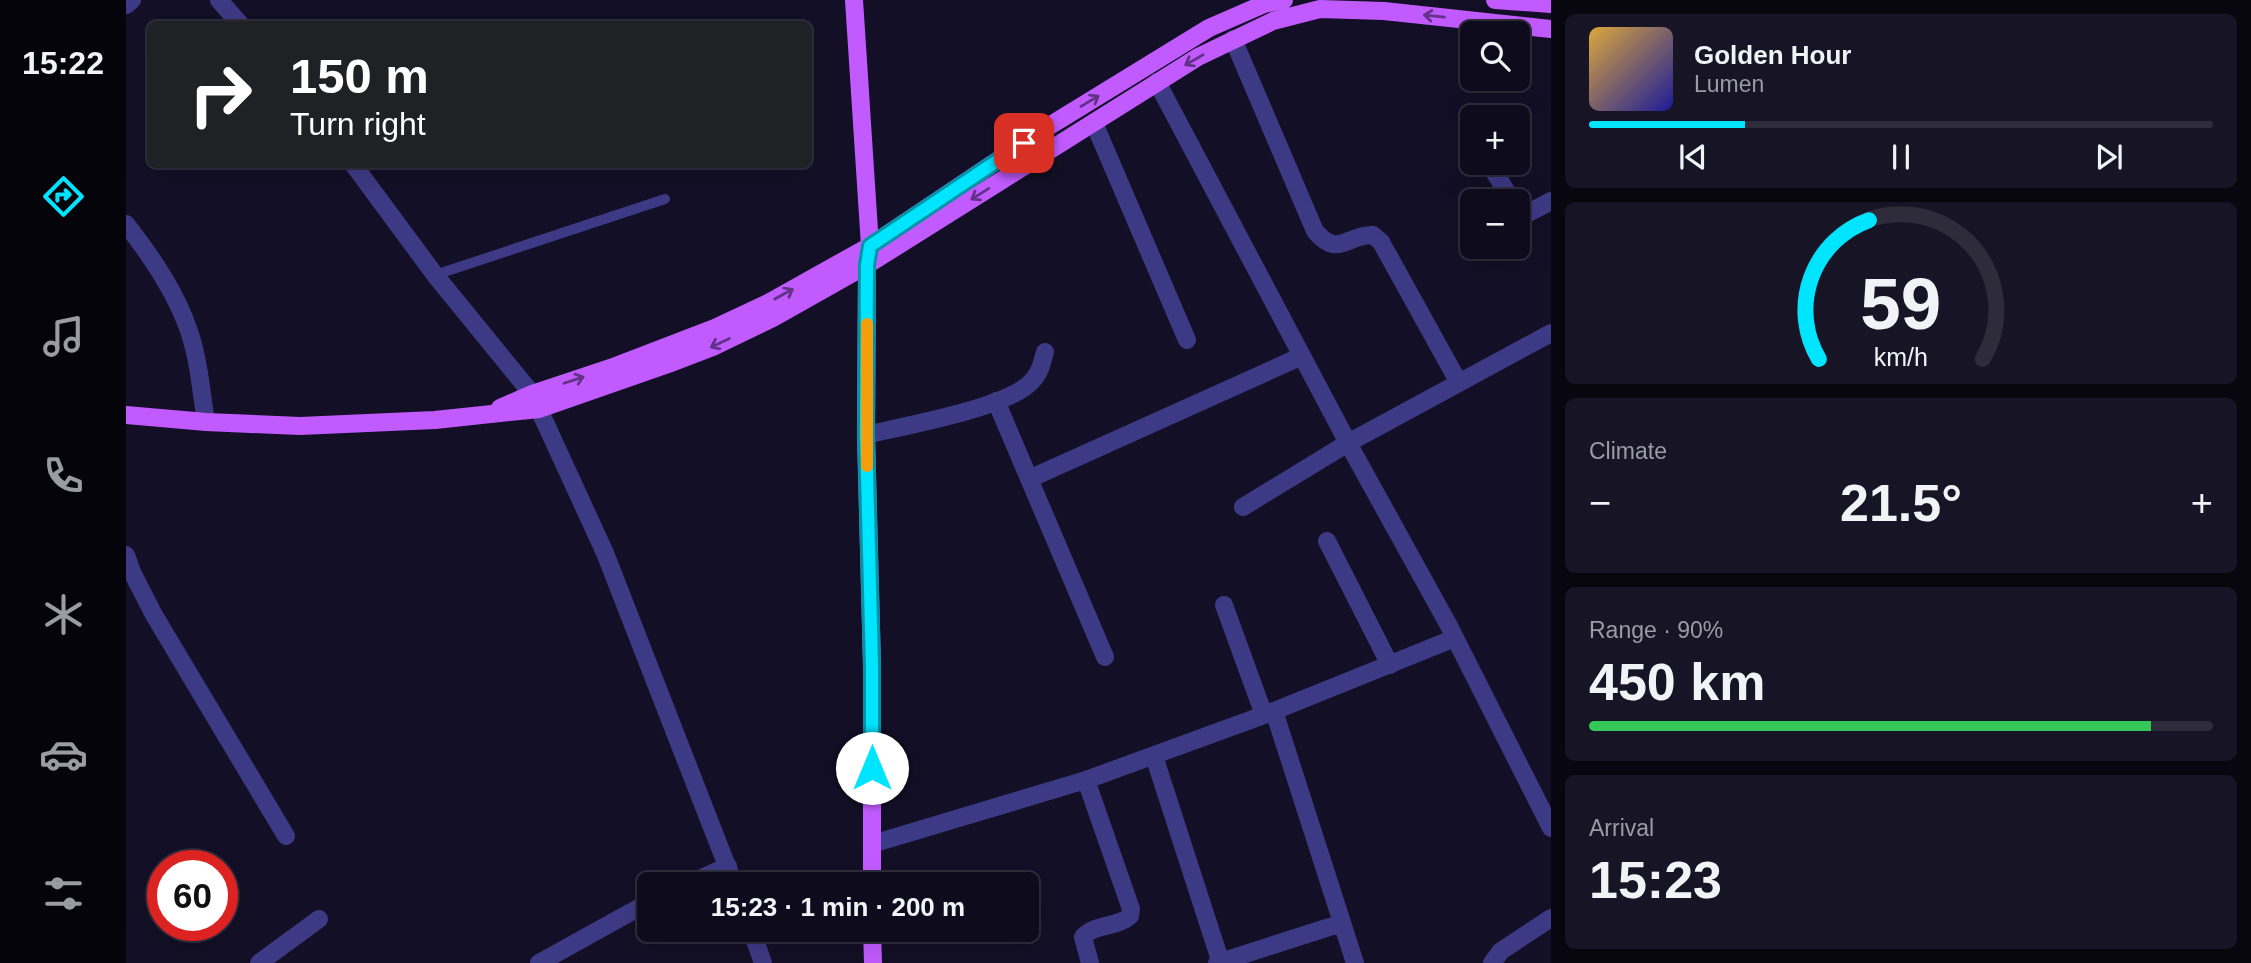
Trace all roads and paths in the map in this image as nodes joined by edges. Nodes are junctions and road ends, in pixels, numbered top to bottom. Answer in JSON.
{"nodes":[{"id":1,"x":132,"y":0,"type":"edge"},
{"id":2,"x":219,"y":0,"type":"edge"},
{"id":3,"x":854,"y":0,"type":"edge"},
{"id":4,"x":1284,"y":0,"type":"edge"},
{"id":5,"x":1496,"y":0,"type":"edge"},
{"id":6,"x":1551,"y":4,"type":"edge"},
{"id":7,"x":126,"y":5,"type":"edge"},
{"id":8,"x":237,"y":21,"type":"edge"},
{"id":9,"x":1551,"y":29,"type":"edge"},
{"id":10,"x":1233,"y":39,"type":"junction"},
{"id":11,"x":1157,"y":82,"type":"junction"},
{"id":12,"x":1094,"y":123,"type":"junction"},
{"id":13,"x":356,"y":168,"type":"edge"},
{"id":14,"x":665,"y":199,"type":"dead end"},
{"id":15,"x":1551,"y":201,"type":"edge"},
{"id":16,"x":1530,"y":208,"type":"edge"},
{"id":17,"x":126,"y":224,"type":"edge"},
{"id":18,"x":870,"y":246,"type":"junction"},
{"id":19,"x":867,"y":265,"type":"junction"},
{"id":20,"x":435,"y":275,"type":"junction"},
{"id":21,"x":1551,"y":333,"type":"edge"},
{"id":22,"x":1187,"y":340,"type":"dead end"},
{"id":23,"x":1045,"y":352,"type":"dead end"},
{"id":24,"x":1302,"y":356,"type":"junction"},
{"id":25,"x":1459,"y":383,"type":"junction"},
{"id":26,"x":536,"y":401,"type":"junction"},
{"id":27,"x":996,"y":401,"type":"junction"},
{"id":28,"x":126,"y":415,"type":"edge"},
{"id":29,"x":206,"y":422,"type":"junction"},
{"id":30,"x":866,"y":435,"type":"junction"},
{"id":31,"x":1348,"y":443,"type":"junction"},
{"id":32,"x":1029,"y":479,"type":"junction"},
{"id":33,"x":1243,"y":508,"type":"dead end"},
{"id":34,"x":1327,"y":541,"type":"dead end"},
{"id":35,"x":128,"y":568,"type":"edge"},
{"id":36,"x":1224,"y":605,"type":"dead end"},
{"id":37,"x":1455,"y":638,"type":"junction"},
{"id":38,"x":1105,"y":657,"type":"dead end"},
{"id":39,"x":1390,"y":664,"type":"junction"},
{"id":40,"x":1269,"y":713,"type":"junction"},
{"id":41,"x":1154,"y":756,"type":"junction"},
{"id":42,"x":1086,"y":780,"type":"junction"},
{"id":43,"x":1551,"y":828,"type":"edge"},
{"id":44,"x":286,"y":835,"type":"dead end"},
{"id":45,"x":872,"y":844,"type":"junction"},
{"id":46,"x":728,"y":866,"type":"junction"},
{"id":47,"x":715,"y":872,"type":"edge"},
{"id":48,"x":730,"y":872,"type":"edge"},
{"id":49,"x":872,"y":872,"type":"edge"},
{"id":50,"x":637,"y":909,"type":"edge"},
{"id":51,"x":1551,"y":918,"type":"edge"},
{"id":52,"x":319,"y":919,"type":"dead end"},
{"id":53,"x":1342,"y":923,"type":"junction"},
{"id":54,"x":756,"y":942,"type":"edge"},
{"id":55,"x":873,"y":942,"type":"edge"},
{"id":56,"x":259,"y":963,"type":"edge"},
{"id":57,"x":539,"y":963,"type":"edge"},
{"id":58,"x":763,"y":963,"type":"edge"},
{"id":59,"x":873,"y":963,"type":"edge"},
{"id":60,"x":1090,"y":963,"type":"edge"},
{"id":61,"x":1219,"y":963,"type":"edge"},
{"id":62,"x":1355,"y":963,"type":"edge"},
{"id":63,"x":1492,"y":963,"type":"edge"}],
"edges":[{"from":1,"to":7,"type":"street"},
{"from":2,"to":8,"type":"street"},
{"from":3,"to":18,"type":"main road"},
{"from":18,"to":4,"type":"main road","one_way":true},
{"from":5,"to":6,"type":"main road"},
{"from":9,"to":10,"type":"main road","one_way":true},
{"from":10,"to":11,"type":"main road","one_way":true},
{"from":10,"to":25,"type":"street"},
{"from":11,"to":12,"type":"main road"},
{"from":11,"to":24,"type":"street"},
{"from":12,"to":19,"type":"main road","one_way":true},
{"from":12,"to":22,"type":"street"},
{"from":13,"to":20,"type":"street"},
{"from":14,"to":20,"type":"lane"},
{"from":15,"to":16,"type":"street"},
{"from":17,"to":29,"type":"street"},
{"from":18,"to":19,"type":"main road"},
{"from":26,"to":18,"type":"main road","one_way":true},
{"from":19,"to":26,"type":"main road","one_way":true},
{"from":19,"to":30,"type":"main road"},
{"from":20,"to":26,"type":"street"},
{"from":21,"to":25,"type":"street"},
{"from":23,"to":27,"type":"street"},
{"from":24,"to":31,"type":"street"},
{"from":24,"to":32,"type":"street"},
{"from":25,"to":31,"type":"street"},
{"from":26,"to":29,"type":"main road"},
{"from":26,"to":46,"type":"street"},
{"from":27,"to":30,"type":"street"},
{"from":27,"to":32,"type":"street"},
{"from":28,"to":29,"type":"main road"},
{"from":30,"to":45,"type":"main road"},
{"from":31,"to":33,"type":"street"},
{"from":31,"to":37,"type":"street"},
{"from":32,"to":38,"type":"street"},
{"from":34,"to":39,"type":"street"},
{"from":35,"to":44,"type":"street"},
{"from":36,"to":40,"type":"street"},
{"from":37,"to":39,"type":"street"},
{"from":37,"to":43,"type":"street"},
{"from":39,"to":40,"type":"street"},
{"from":40,"to":41,"type":"street"},
{"from":40,"to":53,"type":"street"},
{"from":41,"to":42,"type":"street"},
{"from":41,"to":61,"type":"street"},
{"from":42,"to":45,"type":"street"},
{"from":42,"to":60,"type":"street"},
{"from":45,"to":49,"type":"main road"},
{"from":46,"to":47,"type":"street"},
{"from":46,"to":48,"type":"street"},
{"from":50,"to":57,"type":"street"},
{"from":51,"to":63,"type":"street"},
{"from":52,"to":56,"type":"street"},
{"from":53,"to":61,"type":"street"},
{"from":53,"to":62,"type":"street"},
{"from":54,"to":58,"type":"street"},
{"from":55,"to":59,"type":"main road"}]}
